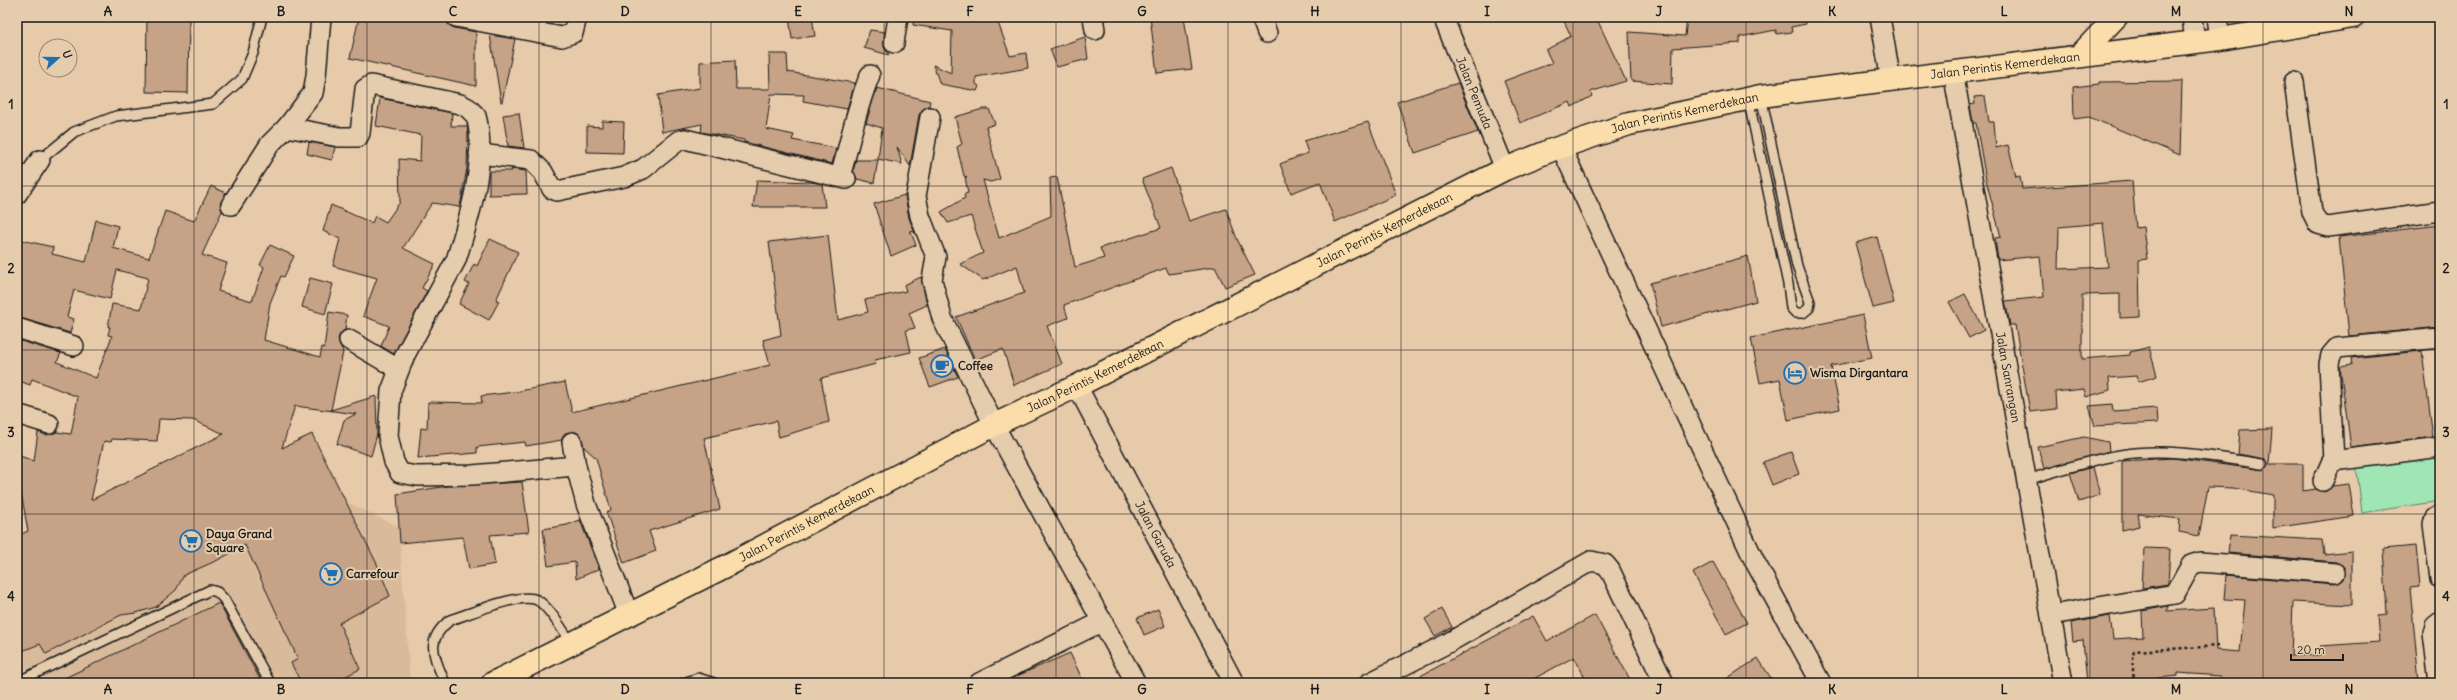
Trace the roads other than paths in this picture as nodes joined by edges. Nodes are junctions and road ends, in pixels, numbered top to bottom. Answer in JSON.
{"nodes":[{"id":1,"x":262,"y":17,"type":"edge"},
{"id":2,"x":321,"y":17,"type":"edge"},
{"id":3,"x":456,"y":17,"type":"edge"},
{"id":4,"x":577,"y":17,"type":"edge"},
{"id":5,"x":898,"y":17,"type":"edge"},
{"id":6,"x":1443,"y":17,"type":"edge"},
{"id":7,"x":1880,"y":17,"type":"edge"},
{"id":8,"x":2116,"y":17,"type":"edge"},
{"id":9,"x":2192,"y":17,"type":"edge"},
{"id":10,"x":2217,"y":17,"type":"edge"},
{"id":11,"x":2353,"y":17,"type":"edge"},
{"id":12,"x":2220,"y":39,"type":"junction"},
{"id":13,"x":2195,"y":42,"type":"junction"},
{"id":14,"x":894,"y":43,"type":"dead end"},
{"id":15,"x":2080,"y":55,"type":"junction"},
{"id":16,"x":1953,"y":72,"type":"junction"},
{"id":17,"x":870,"y":75,"type":"dead end"},
{"id":18,"x":1891,"y":81,"type":"junction"},
{"id":19,"x":2294,"y":82,"type":"dead end"},
{"id":20,"x":1754,"y":97,"type":"junction"},
{"id":21,"x":930,"y":117,"type":"dead end"},
{"id":22,"x":287,"y":127,"type":"junction"},
{"id":23,"x":1556,"y":149,"type":"junction"},
{"id":24,"x":479,"y":154,"type":"junction"},
{"id":25,"x":40,"y":160,"type":"joint"},
{"id":26,"x":1506,"y":169,"type":"junction"},
{"id":27,"x":17,"y":194,"type":"edge"},
{"id":28,"x":231,"y":205,"type":"dead end"},
{"id":29,"x":2440,"y":211,"type":"edge"},
{"id":30,"x":1801,"y":278,"type":"junction"},
{"id":31,"x":1788,"y":284,"type":"junction"},
{"id":32,"x":17,"y":328,"type":"edge"},
{"id":33,"x":2440,"y":338,"type":"edge"},
{"id":34,"x":349,"y":340,"type":"dead end"},
{"id":35,"x":74,"y":346,"type":"dead end"},
{"id":36,"x":398,"y":369,"type":"junction"},
{"id":37,"x":1076,"y":386,"type":"junction"},
{"id":38,"x":17,"y":414,"type":"edge"},
{"id":39,"x":49,"y":424,"type":"dead end"},
{"id":40,"x":994,"y":425,"type":"junction"},
{"id":41,"x":572,"y":442,"type":"dead end"},
{"id":42,"x":2440,"y":447,"type":"edge"},
{"id":43,"x":2334,"y":461,"type":"junction"},
{"id":44,"x":2262,"y":464,"type":"dead end"},
{"id":45,"x":576,"y":466,"type":"junction"},
{"id":46,"x":2027,"y":480,"type":"junction"},
{"id":47,"x":2323,"y":481,"type":"dead end"},
{"id":48,"x":2440,"y":515,"type":"edge"},
{"id":49,"x":2335,"y":573,"type":"dead end"},
{"id":50,"x":2440,"y":579,"type":"edge"},
{"id":51,"x":628,"y":615,"type":"junction"},
{"id":52,"x":2051,"y":616,"type":"junction"},
{"id":53,"x":1103,"y":621,"type":"junction"},
{"id":54,"x":2440,"y":622,"type":"edge"},
{"id":55,"x":572,"y":645,"type":"junction"},
{"id":56,"x":17,"y":682,"type":"edge"},
{"id":57,"x":270,"y":683,"type":"edge"},
{"id":58,"x":445,"y":683,"type":"edge"},
{"id":59,"x":493,"y":683,"type":"edge"},
{"id":60,"x":684,"y":683,"type":"edge"},
{"id":61,"x":714,"y":683,"type":"edge"},
{"id":62,"x":979,"y":683,"type":"edge"},
{"id":63,"x":1136,"y":683,"type":"edge"},
{"id":64,"x":1234,"y":683,"type":"edge"},
{"id":65,"x":1369,"y":683,"type":"edge"},
{"id":66,"x":1664,"y":683,"type":"edge"},
{"id":67,"x":1808,"y":683,"type":"edge"},
{"id":68,"x":1821,"y":683,"type":"edge"},
{"id":69,"x":2063,"y":683,"type":"edge"},
{"id":70,"x":2438,"y":683,"type":"edge"}],
"edges":[{"from":1,"to":25,"type":"lane"},
{"from":2,"to":22,"type":"street"},
{"from":3,"to":4,"type":"street"},
{"from":5,"to":14,"type":"street"},
{"from":6,"to":26,"type":"street","name":"Jalan Pemuda"},
{"from":7,"to":18,"type":"street"},
{"from":8,"to":15,"type":"highway"},
{"from":9,"to":13,"type":"street"},
{"from":10,"to":12,"type":"street"},
{"from":11,"to":12,"type":"highway","name":"Jalan Perintis Kemerdekaan"},
{"from":12,"to":13,"type":"highway","name":"Jalan Perintis Kemerdekaan"},
{"from":13,"to":15,"type":"highway","name":"Jalan Perintis Kemerdekaan"},
{"from":15,"to":16,"type":"highway","name":"Jalan Perintis Kemerdekaan"},
{"from":16,"to":18,"type":"highway","name":"Jalan Perintis Kemerdekaan"},
{"from":16,"to":46,"type":"street","name":"Jalan Sanrangan"},
{"from":17,"to":24,"type":"street"},
{"from":18,"to":20,"type":"highway","name":"Jalan Perintis Kemerdekaan"},
{"from":19,"to":29,"type":"street"},
{"from":20,"to":23,"type":"highway","name":"Jalan Perintis Kemerdekaan"},
{"from":20,"to":30,"type":"lane"},
{"from":20,"to":31,"type":"lane"},
{"from":21,"to":40,"type":"street"},
{"from":22,"to":24,"type":"street"},
{"from":22,"to":28,"type":"street"},
{"from":23,"to":26,"type":"highway","name":"Jalan Perintis Kemerdekaan"},
{"from":23,"to":67,"type":"street"},
{"from":23,"to":68,"type":"street"},
{"from":24,"to":36,"type":"street"},
{"from":25,"to":27,"type":"street"},
{"from":26,"to":37,"type":"highway","name":"Jalan Perintis Kemerdekaan"},
{"from":30,"to":31,"type":"lane"},
{"from":30,"to":31,"type":"lane"},
{"from":32,"to":35,"type":"street"},
{"from":33,"to":43,"type":"street"},
{"from":34,"to":36,"type":"street"},
{"from":36,"to":45,"type":"street"},
{"from":37,"to":40,"type":"highway","name":"Jalan Perintis Kemerdekaan"},
{"from":37,"to":64,"type":"street","name":"Jalan Garuda"},
{"from":38,"to":39,"type":"street"},
{"from":40,"to":51,"type":"highway","name":"Jalan Perintis Kemerdekaan"},
{"from":40,"to":53,"type":"street"},
{"from":41,"to":45,"type":"street"},
{"from":42,"to":43,"type":"street"},
{"from":43,"to":47,"type":"street"},
{"from":44,"to":46,"type":"lane"},
{"from":45,"to":51,"type":"street"},
{"from":46,"to":52,"type":"street","name":"Jalan Sanrangan"},
{"from":48,"to":50,"type":"street"},
{"from":49,"to":52,"type":"street"},
{"from":51,"to":55,"type":"highway","name":"Jalan Perintis Kemerdekaan"},
{"from":52,"to":69,"type":"street","name":"Jalan Sanrangan"},
{"from":53,"to":62,"type":"street"},
{"from":53,"to":63,"type":"street"},
{"from":54,"to":70,"type":"street"},
{"from":55,"to":58,"type":"lane"},
{"from":55,"to":59,"type":"highway","name":"Jalan Perintis Kemerdekaan"},
{"from":56,"to":57,"type":"lane"},
{"from":60,"to":61,"type":"lane"},
{"from":65,"to":66,"type":"street"}]}
